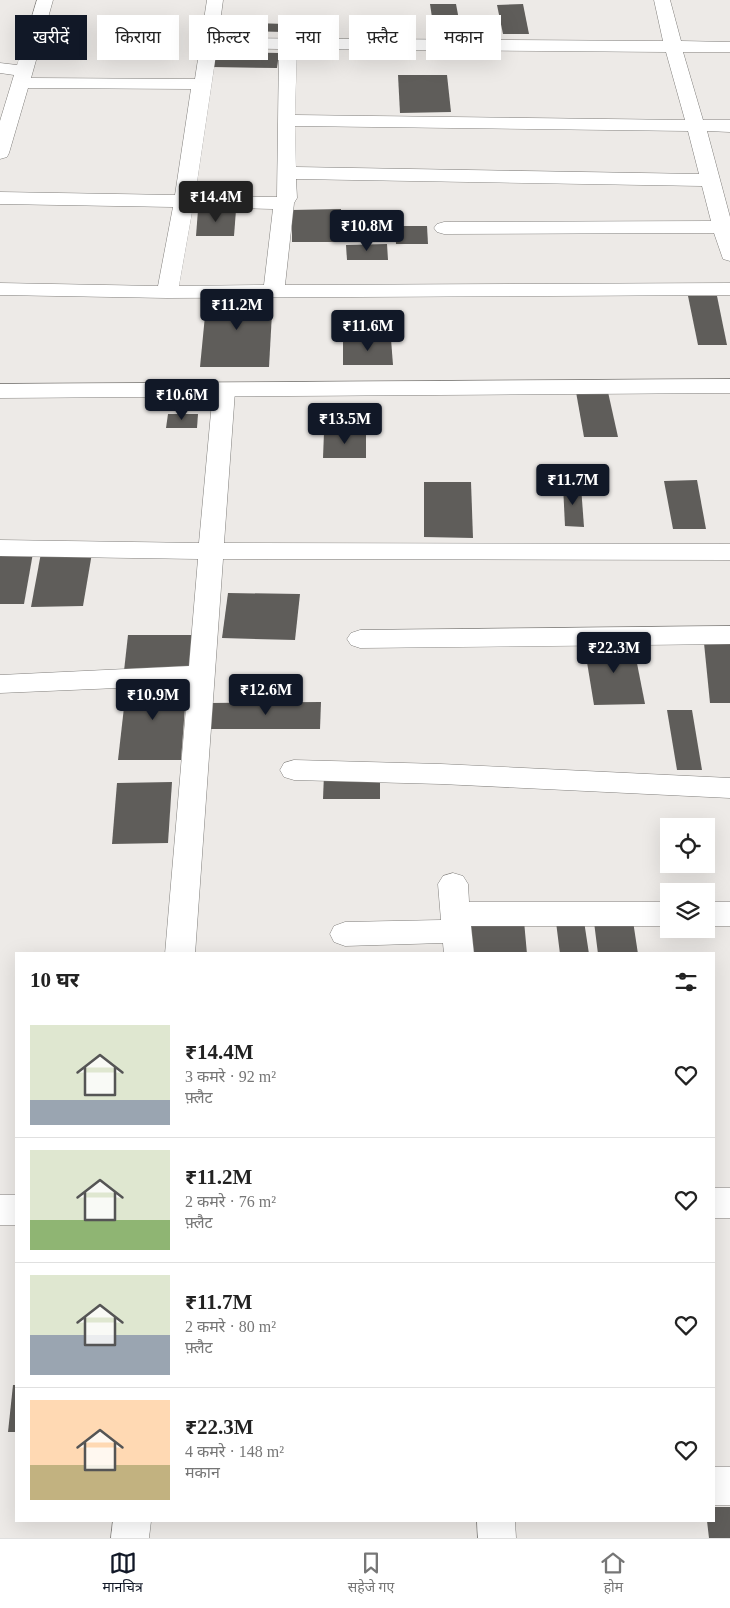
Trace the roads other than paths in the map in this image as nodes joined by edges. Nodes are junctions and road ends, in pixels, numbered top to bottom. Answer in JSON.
{"nodes":[{"id":1,"x":45,"y":0,"type":"edge"},
{"id":2,"x":215,"y":0,"type":"edge"},
{"id":3,"x":662,"y":0,"type":"edge"},
{"id":4,"x":213,"y":15,"type":"edge"},
{"id":5,"x":339,"y":44,"type":"edge"},
{"id":6,"x":673,"y":47,"type":"junction"},
{"id":7,"x":730,"y":47,"type":"edge"},
{"id":8,"x":207,"y":60,"type":"edge"},
{"id":9,"x":288,"y":60,"type":"edge"},
{"id":10,"x":0,"y":68,"type":"edge"},
{"id":11,"x":22,"y":77,"type":"junction"},
{"id":12,"x":201,"y":84,"type":"junction"},
{"id":13,"x":286,"y":120,"type":"junction"},
{"id":14,"x":696,"y":126,"type":"junction"},
{"id":15,"x":730,"y":126,"type":"edge"},
{"id":16,"x":0,"y":153,"type":"edge"},
{"id":17,"x":287,"y":173,"type":"junction"},
{"id":18,"x":711,"y":180,"type":"junction"},
{"id":19,"x":0,"y":198,"type":"edge"},
{"id":20,"x":184,"y":201,"type":"junction"},
{"id":21,"x":284,"y":203,"type":"junction"},
{"id":22,"x":727,"y":227,"type":"edge"},
{"id":23,"x":444,"y":228,"type":"dead end"},
{"id":24,"x":730,"y":255,"type":"edge"},
{"id":25,"x":0,"y":289,"type":"edge"},
{"id":26,"x":274,"y":290,"type":"junction"},
{"id":27,"x":730,"y":290,"type":"edge"},
{"id":28,"x":167,"y":292,"type":"junction"},
{"id":29,"x":730,"y":386,"type":"edge"},
{"id":30,"x":0,"y":391,"type":"edge"},
{"id":31,"x":224,"y":391,"type":"junction"},
{"id":32,"x":0,"y":548,"type":"edge"},
{"id":33,"x":211,"y":551,"type":"junction"},
{"id":34,"x":730,"y":552,"type":"edge"},
{"id":35,"x":730,"y":635,"type":"edge"},
{"id":36,"x":360,"y":639,"type":"dead end"},
{"id":37,"x":200,"y":675,"type":"junction"},
{"id":38,"x":0,"y":684,"type":"edge"},
{"id":39,"x":294,"y":770,"type":"dead end"},
{"id":40,"x":730,"y":788,"type":"edge"},
{"id":41,"x":452,"y":884,"type":"dead end"},
{"id":42,"x":715,"y":914,"type":"edge"},
{"id":43,"x":730,"y":914,"type":"edge"},
{"id":44,"x":660,"y":915,"type":"edge"},
{"id":45,"x":458,"y":933,"type":"edge"},
{"id":46,"x":345,"y":934,"type":"dead end"},
{"id":47,"x":180,"y":952,"type":"edge"},
{"id":48,"x":715,"y":1203,"type":"edge"},
{"id":49,"x":730,"y":1203,"type":"edge"},
{"id":50,"x":0,"y":1210,"type":"edge"},
{"id":51,"x":15,"y":1210,"type":"edge"},
{"id":52,"x":715,"y":1486,"type":"edge"},
{"id":53,"x":730,"y":1486,"type":"edge"},
{"id":54,"x":132,"y":1522,"type":"edge"},
{"id":55,"x":496,"y":1522,"type":"edge"},
{"id":56,"x":130,"y":1538,"type":"edge"},
{"id":57,"x":497,"y":1538,"type":"edge"}],
"edges":[{"from":1,"to":11,"type":"street"},
{"from":2,"to":4,"type":"street"},
{"from":3,"to":6,"type":"street"},
{"from":5,"to":6,"type":"street"},
{"from":6,"to":7,"type":"street"},
{"from":6,"to":14,"type":"street"},
{"from":8,"to":12,"type":"street"},
{"from":9,"to":13,"type":"street"},
{"from":10,"to":11,"type":"street"},
{"from":11,"to":12,"type":"street"},
{"from":11,"to":16,"type":"street"},
{"from":12,"to":20,"type":"street"},
{"from":13,"to":14,"type":"street"},
{"from":13,"to":17,"type":"street"},
{"from":14,"to":15,"type":"street"},
{"from":14,"to":18,"type":"street"},
{"from":17,"to":18,"type":"street"},
{"from":17,"to":21,"type":"street"},
{"from":18,"to":22,"type":"street"},
{"from":19,"to":20,"type":"street"},
{"from":20,"to":21,"type":"street"},
{"from":20,"to":28,"type":"street"},
{"from":21,"to":26,"type":"street"},
{"from":22,"to":23,"type":"street"},
{"from":22,"to":24,"type":"street"},
{"from":25,"to":28,"type":"street"},
{"from":26,"to":27,"type":"street"},
{"from":26,"to":28,"type":"street"},
{"from":29,"to":31,"type":"street"},
{"from":30,"to":31,"type":"street"},
{"from":31,"to":33,"type":"street"},
{"from":32,"to":33,"type":"street"},
{"from":33,"to":34,"type":"street"},
{"from":33,"to":37,"type":"street"},
{"from":35,"to":36,"type":"street"},
{"from":37,"to":38,"type":"street"},
{"from":37,"to":47,"type":"street"},
{"from":39,"to":40,"type":"street"},
{"from":41,"to":45,"type":"street"},
{"from":42,"to":43,"type":"street"},
{"from":44,"to":45,"type":"street"},
{"from":45,"to":46,"type":"street"},
{"from":48,"to":49,"type":"street"},
{"from":50,"to":51,"type":"street"},
{"from":52,"to":53,"type":"street"},
{"from":54,"to":56,"type":"street"},
{"from":55,"to":57,"type":"street"}]}
